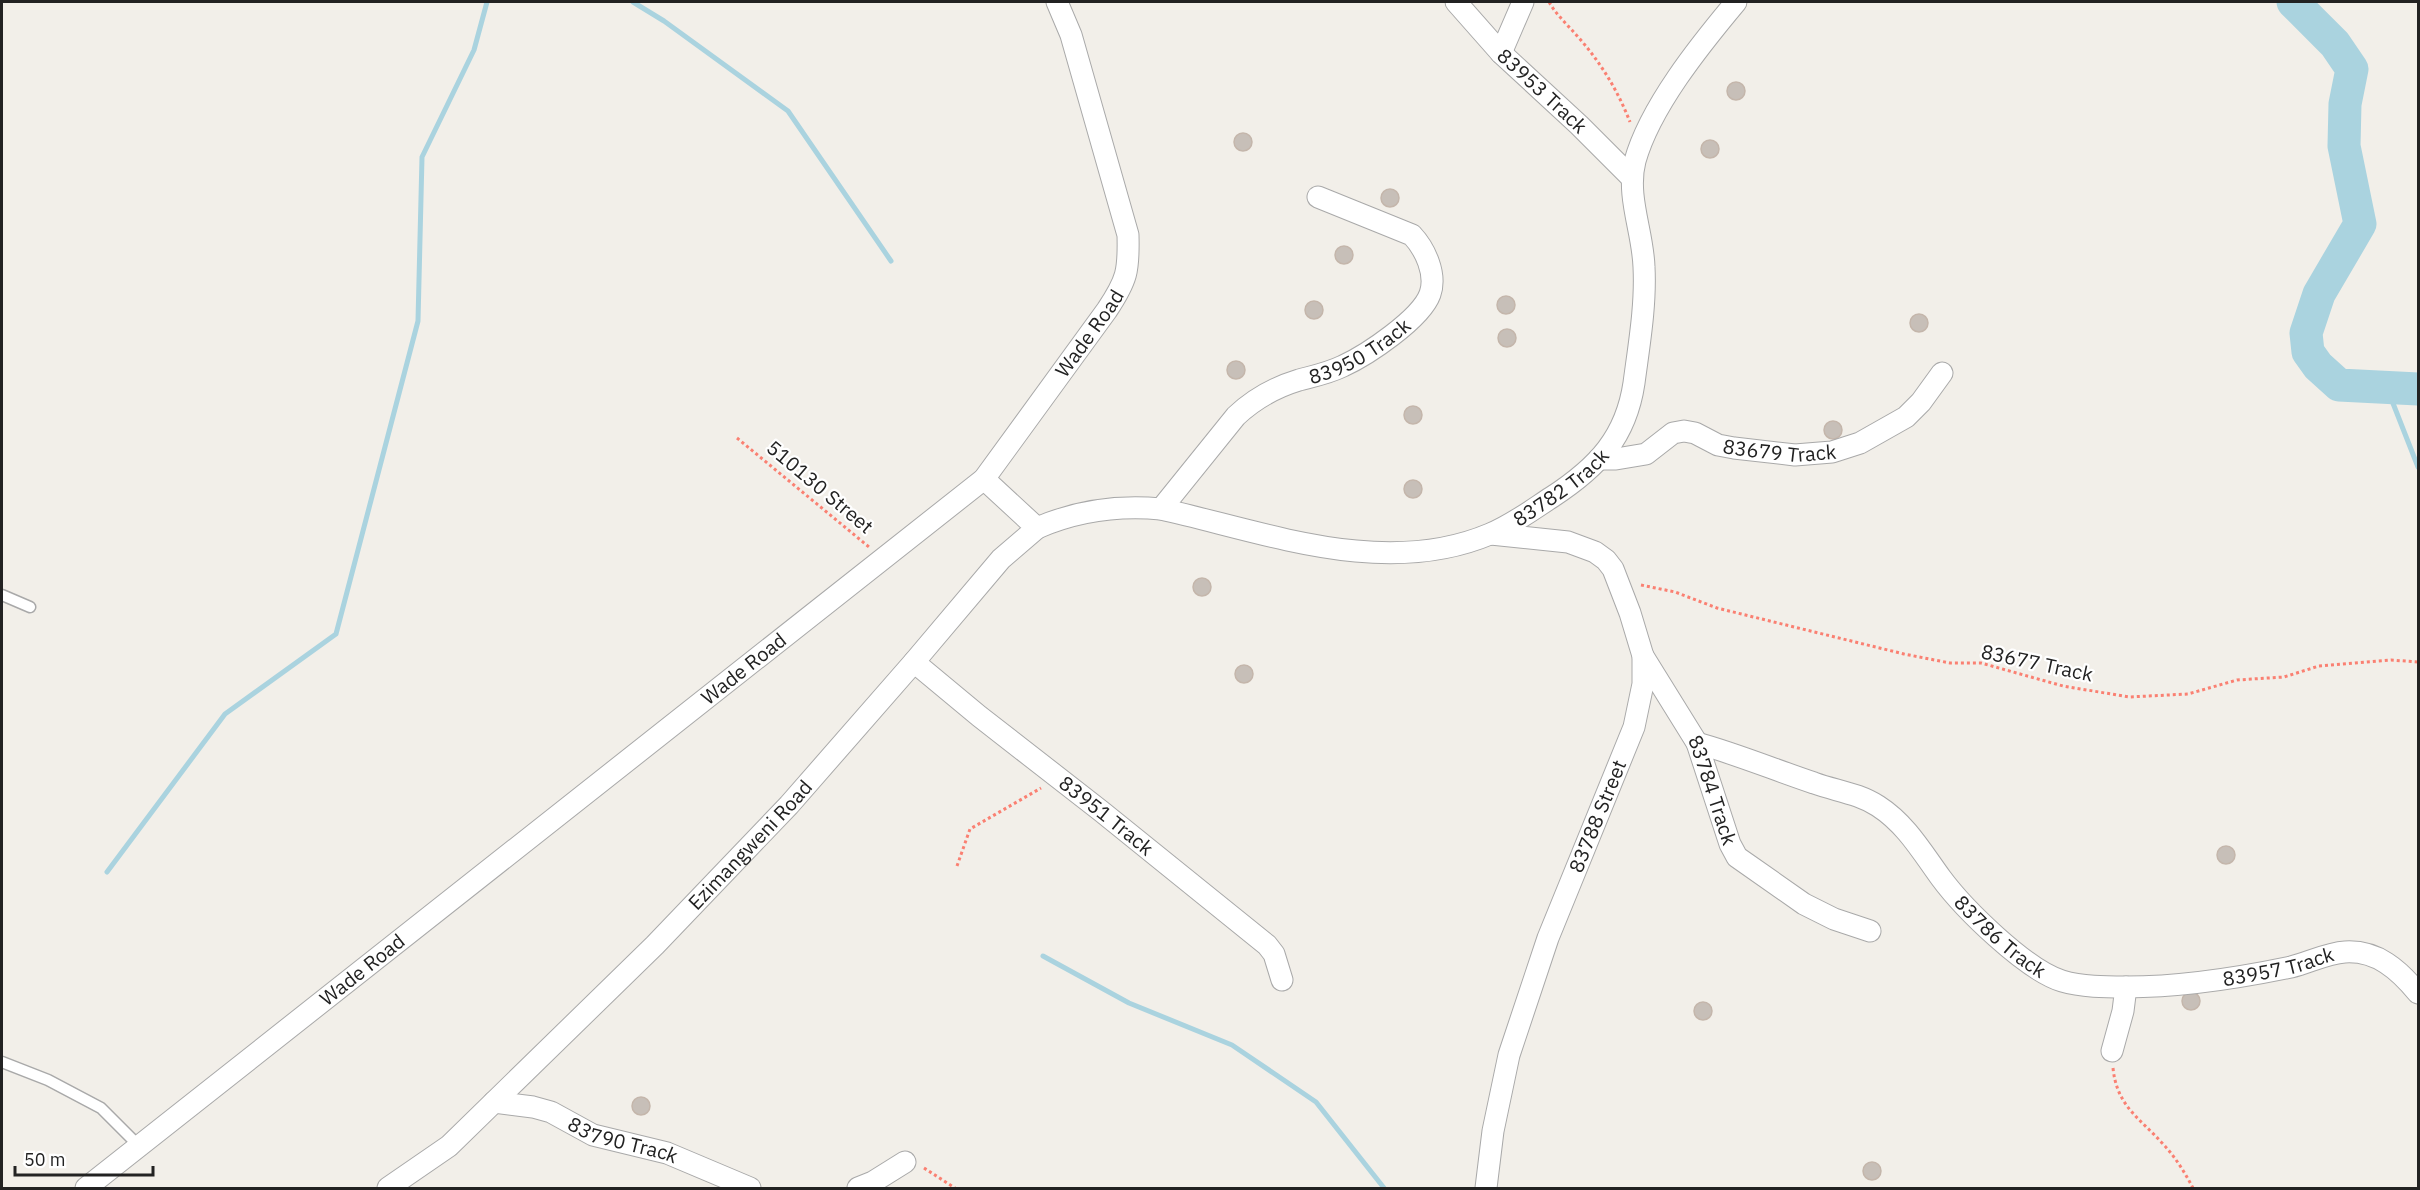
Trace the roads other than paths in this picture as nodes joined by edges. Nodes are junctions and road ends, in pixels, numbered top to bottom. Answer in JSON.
{"nodes":[{"id":1,"x":1057,"y":2,"type":"edge"},
{"id":2,"x":1456,"y":2,"type":"edge"},
{"id":3,"x":1523,"y":2,"type":"edge"},
{"id":4,"x":1736,"y":2,"type":"edge"},
{"id":5,"x":1501,"y":53,"type":"junction"},
{"id":6,"x":1632,"y":178,"type":"junction"},
{"id":7,"x":1318,"y":197,"type":"dead end"},
{"id":8,"x":1942,"y":373,"type":"dead end"},
{"id":9,"x":1599,"y":459,"type":"junction"},
{"id":10,"x":984,"y":479,"type":"junction"},
{"id":11,"x":1161,"y":509,"type":"junction"},
{"id":12,"x":1037,"y":528,"type":"junction"},
{"id":13,"x":1491,"y":534,"type":"junction"},
{"id":14,"x":2,"y":595,"type":"edge"},
{"id":15,"x":30,"y":607,"type":"dead end"},
{"id":16,"x":1643,"y":656,"type":"junction"},
{"id":17,"x":914,"y":662,"type":"junction"},
{"id":18,"x":1697,"y":743,"type":"junction"},
{"id":19,"x":1870,"y":931,"type":"dead end"},
{"id":20,"x":1282,"y":980,"type":"dead end"},
{"id":21,"x":2126,"y":987,"type":"junction"},
{"id":22,"x":2418,"y":993,"type":"edge"},
{"id":23,"x":2112,"y":1052,"type":"road end"},
{"id":24,"x":2,"y":1062,"type":"edge"},
{"id":25,"x":494,"y":1102,"type":"junction"},
{"id":26,"x":140,"y":1147,"type":"junction"},
{"id":27,"x":905,"y":1162,"type":"road end"},
{"id":28,"x":86,"y":1188,"type":"edge"},
{"id":29,"x":388,"y":1188,"type":"edge"},
{"id":30,"x":750,"y":1188,"type":"edge"},
{"id":31,"x":858,"y":1188,"type":"edge"},
{"id":32,"x":1486,"y":1188,"type":"edge"}],
"edges":[{"from":1,"to":10,"type":"street","name":"Wade Road"},
{"from":2,"to":5,"type":"street","name":"83953 Track"},
{"from":3,"to":5,"type":"street"},
{"from":4,"to":6,"type":"street","name":"83782 Track"},
{"from":5,"to":6,"type":"street","name":"83953 Track"},
{"from":6,"to":9,"type":"street","name":"83782 Track"},
{"from":7,"to":11,"type":"street","name":"83950 Track"},
{"from":8,"to":9,"type":"street","name":"83679 Track"},
{"from":9,"to":13,"type":"street","name":"83782 Track"},
{"from":10,"to":12,"type":"street"},
{"from":10,"to":26,"type":"street","name":"Wade Road"},
{"from":11,"to":12,"type":"street","name":"83782 Track"},
{"from":11,"to":13,"type":"street","name":"83782 Track"},
{"from":12,"to":17,"type":"street","name":"Ezimangweni Road"},
{"from":13,"to":16,"type":"street","name":"83788 Street"},
{"from":14,"to":15,"type":"lane"},
{"from":16,"to":18,"type":"street","name":"83784 Track"},
{"from":16,"to":32,"type":"street","name":"83788 Street"},
{"from":17,"to":20,"type":"street","name":"83951 Track"},
{"from":17,"to":25,"type":"street","name":"Ezimangweni Road"},
{"from":18,"to":19,"type":"street","name":"83784 Track"},
{"from":18,"to":21,"type":"street","name":"83786 Track"},
{"from":21,"to":22,"type":"street","name":"83957 Track"},
{"from":21,"to":23,"type":"street"},
{"from":24,"to":26,"type":"lane"},
{"from":25,"to":29,"type":"street","name":"Ezimangweni Road"},
{"from":25,"to":30,"type":"street","name":"83790 Track"},
{"from":26,"to":28,"type":"street","name":"Wade Road"},
{"from":27,"to":31,"type":"street"}]}
